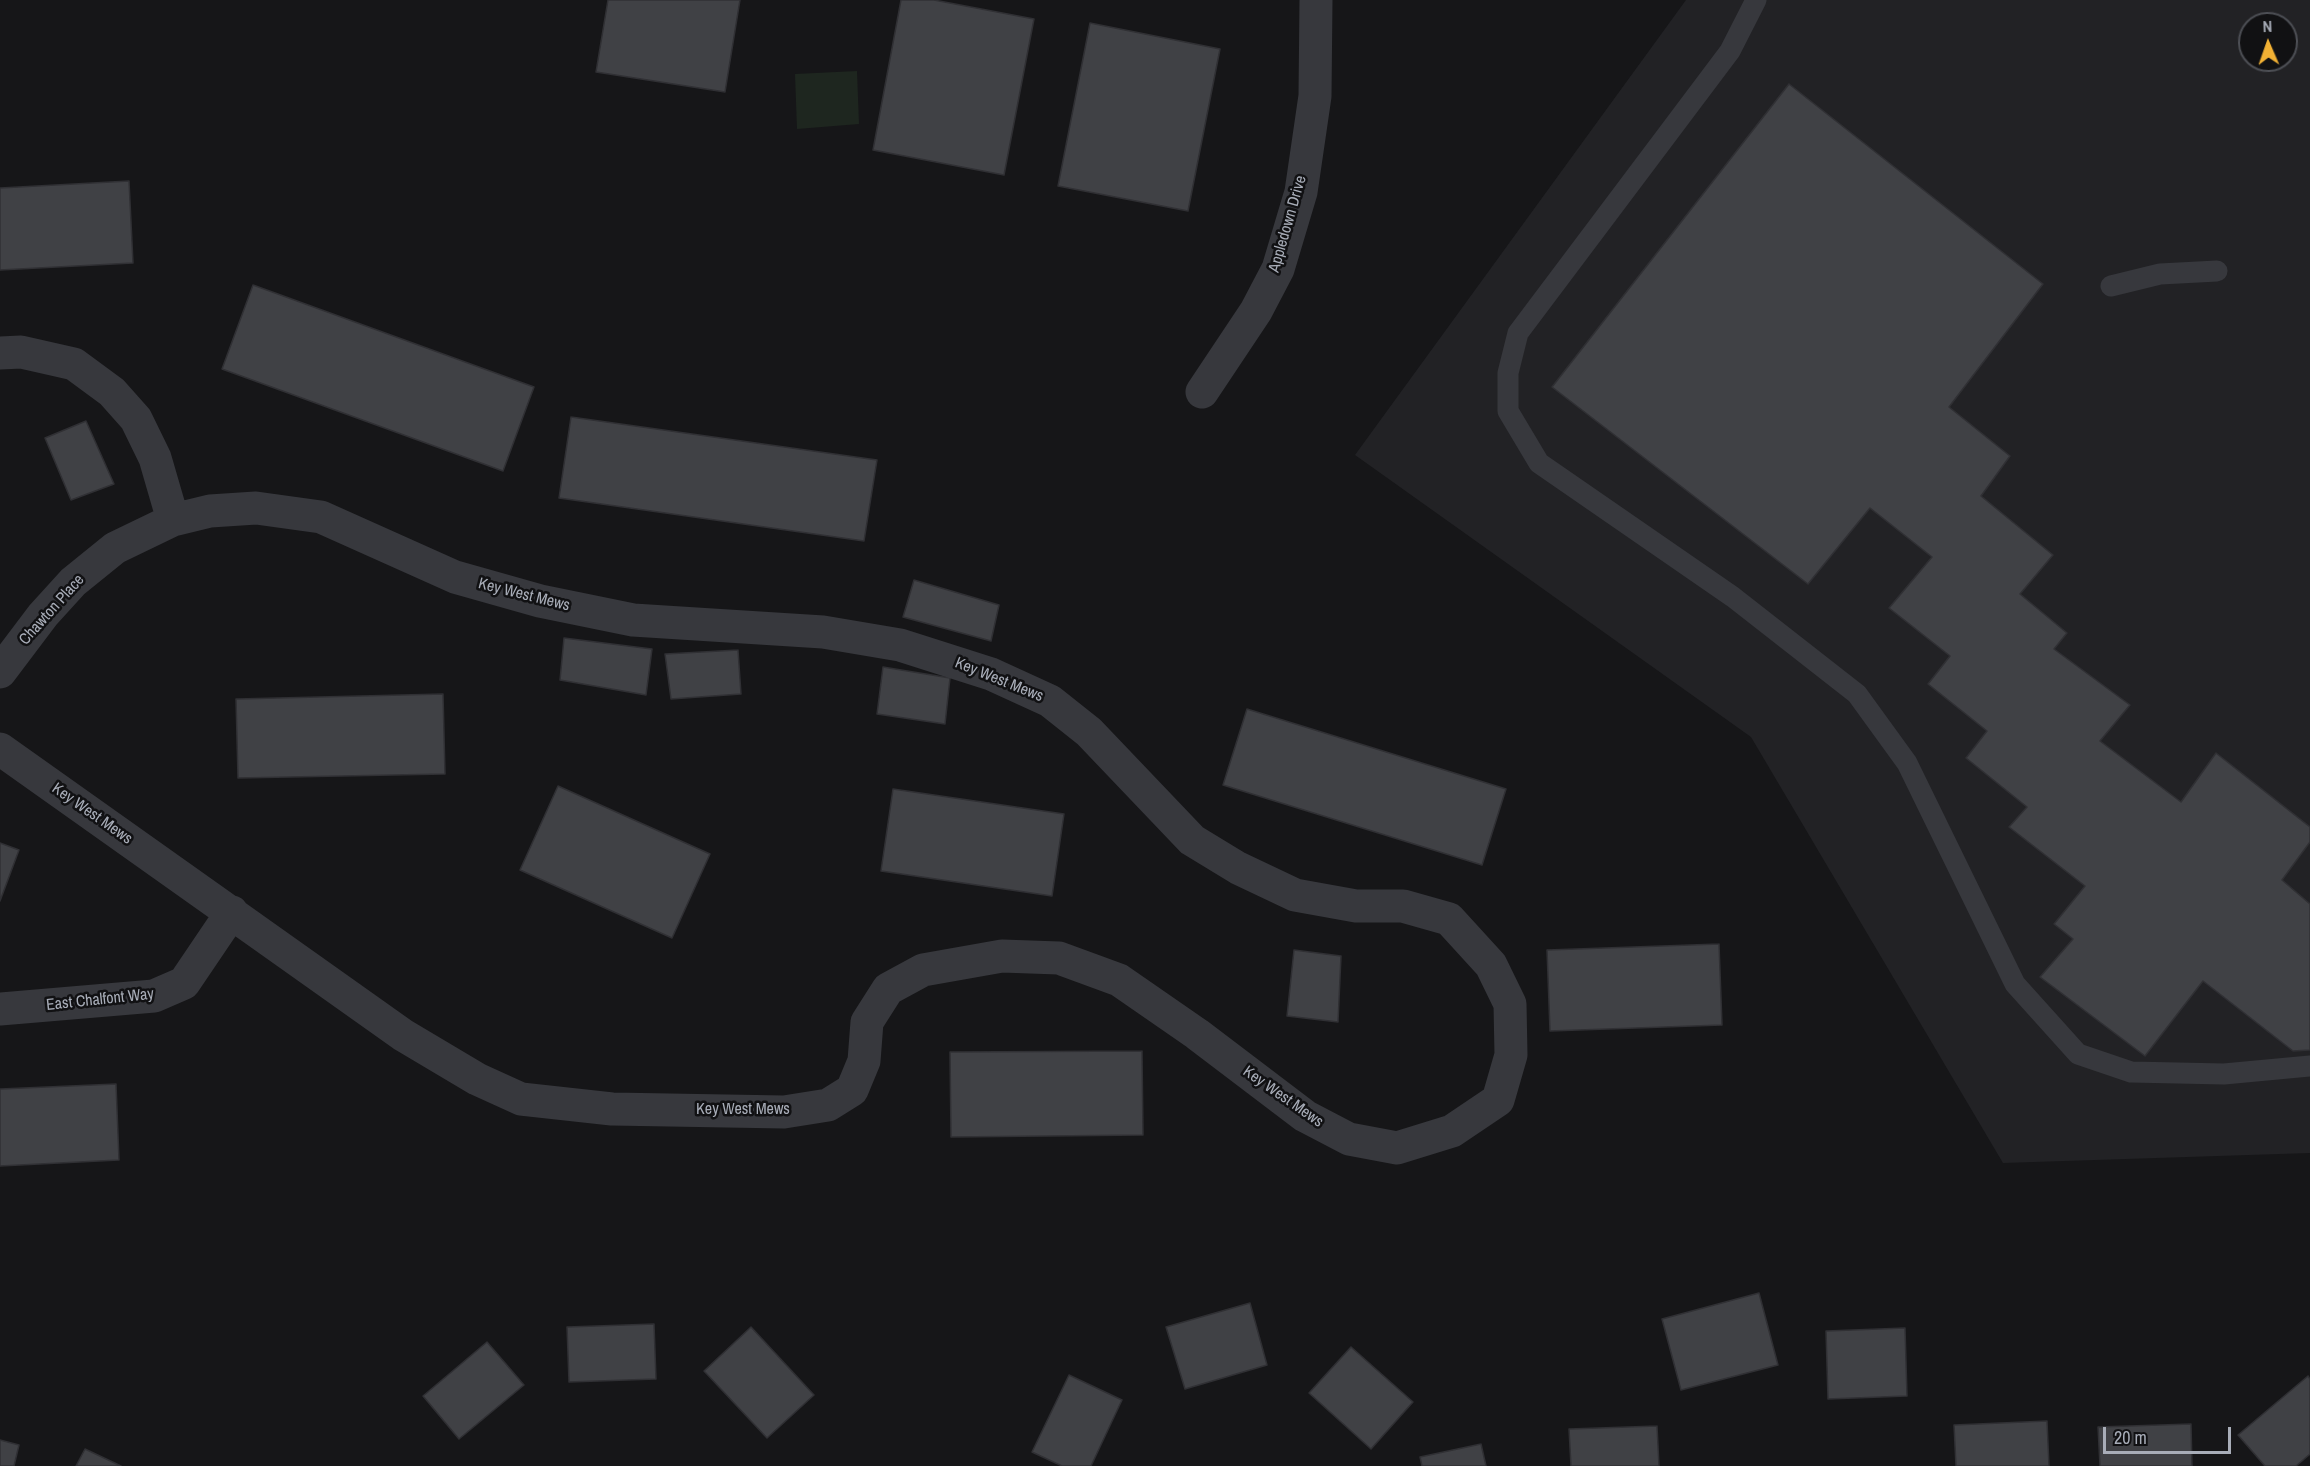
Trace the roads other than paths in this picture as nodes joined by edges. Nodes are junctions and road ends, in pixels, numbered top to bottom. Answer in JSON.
{"nodes":[{"id":1,"x":1316,"y":0,"type":"edge"},
{"id":2,"x":1755,"y":0,"type":"edge"},
{"id":3,"x":2217,"y":271,"type":"dead end"},
{"id":4,"x":2112,"y":286,"type":"dead end"},
{"id":5,"x":0,"y":352,"type":"edge"},
{"id":6,"x":1202,"y":392,"type":"dead end"},
{"id":7,"x":173,"y":520,"type":"junction"},
{"id":8,"x":0,"y":672,"type":"edge"},
{"id":9,"x":0,"y":749,"type":"edge"},
{"id":10,"x":232,"y":912,"type":"junction"},
{"id":11,"x":0,"y":1009,"type":"edge"},
{"id":12,"x":2310,"y":1066,"type":"edge"}],
"edges":[{"from":1,"to":6,"type":"street","name":"Appledown Drive"},
{"from":2,"to":12,"type":"lane"},
{"from":3,"to":4,"type":"lane"},
{"from":5,"to":7,"type":"street"},
{"from":7,"to":8,"type":"street","name":"Chawton Place"},
{"from":7,"to":10,"type":"street","name":"Key West Mews"},
{"from":9,"to":10,"type":"street","name":"Key West Mews"},
{"from":10,"to":11,"type":"street","name":"East Chalfont Way"}]}
